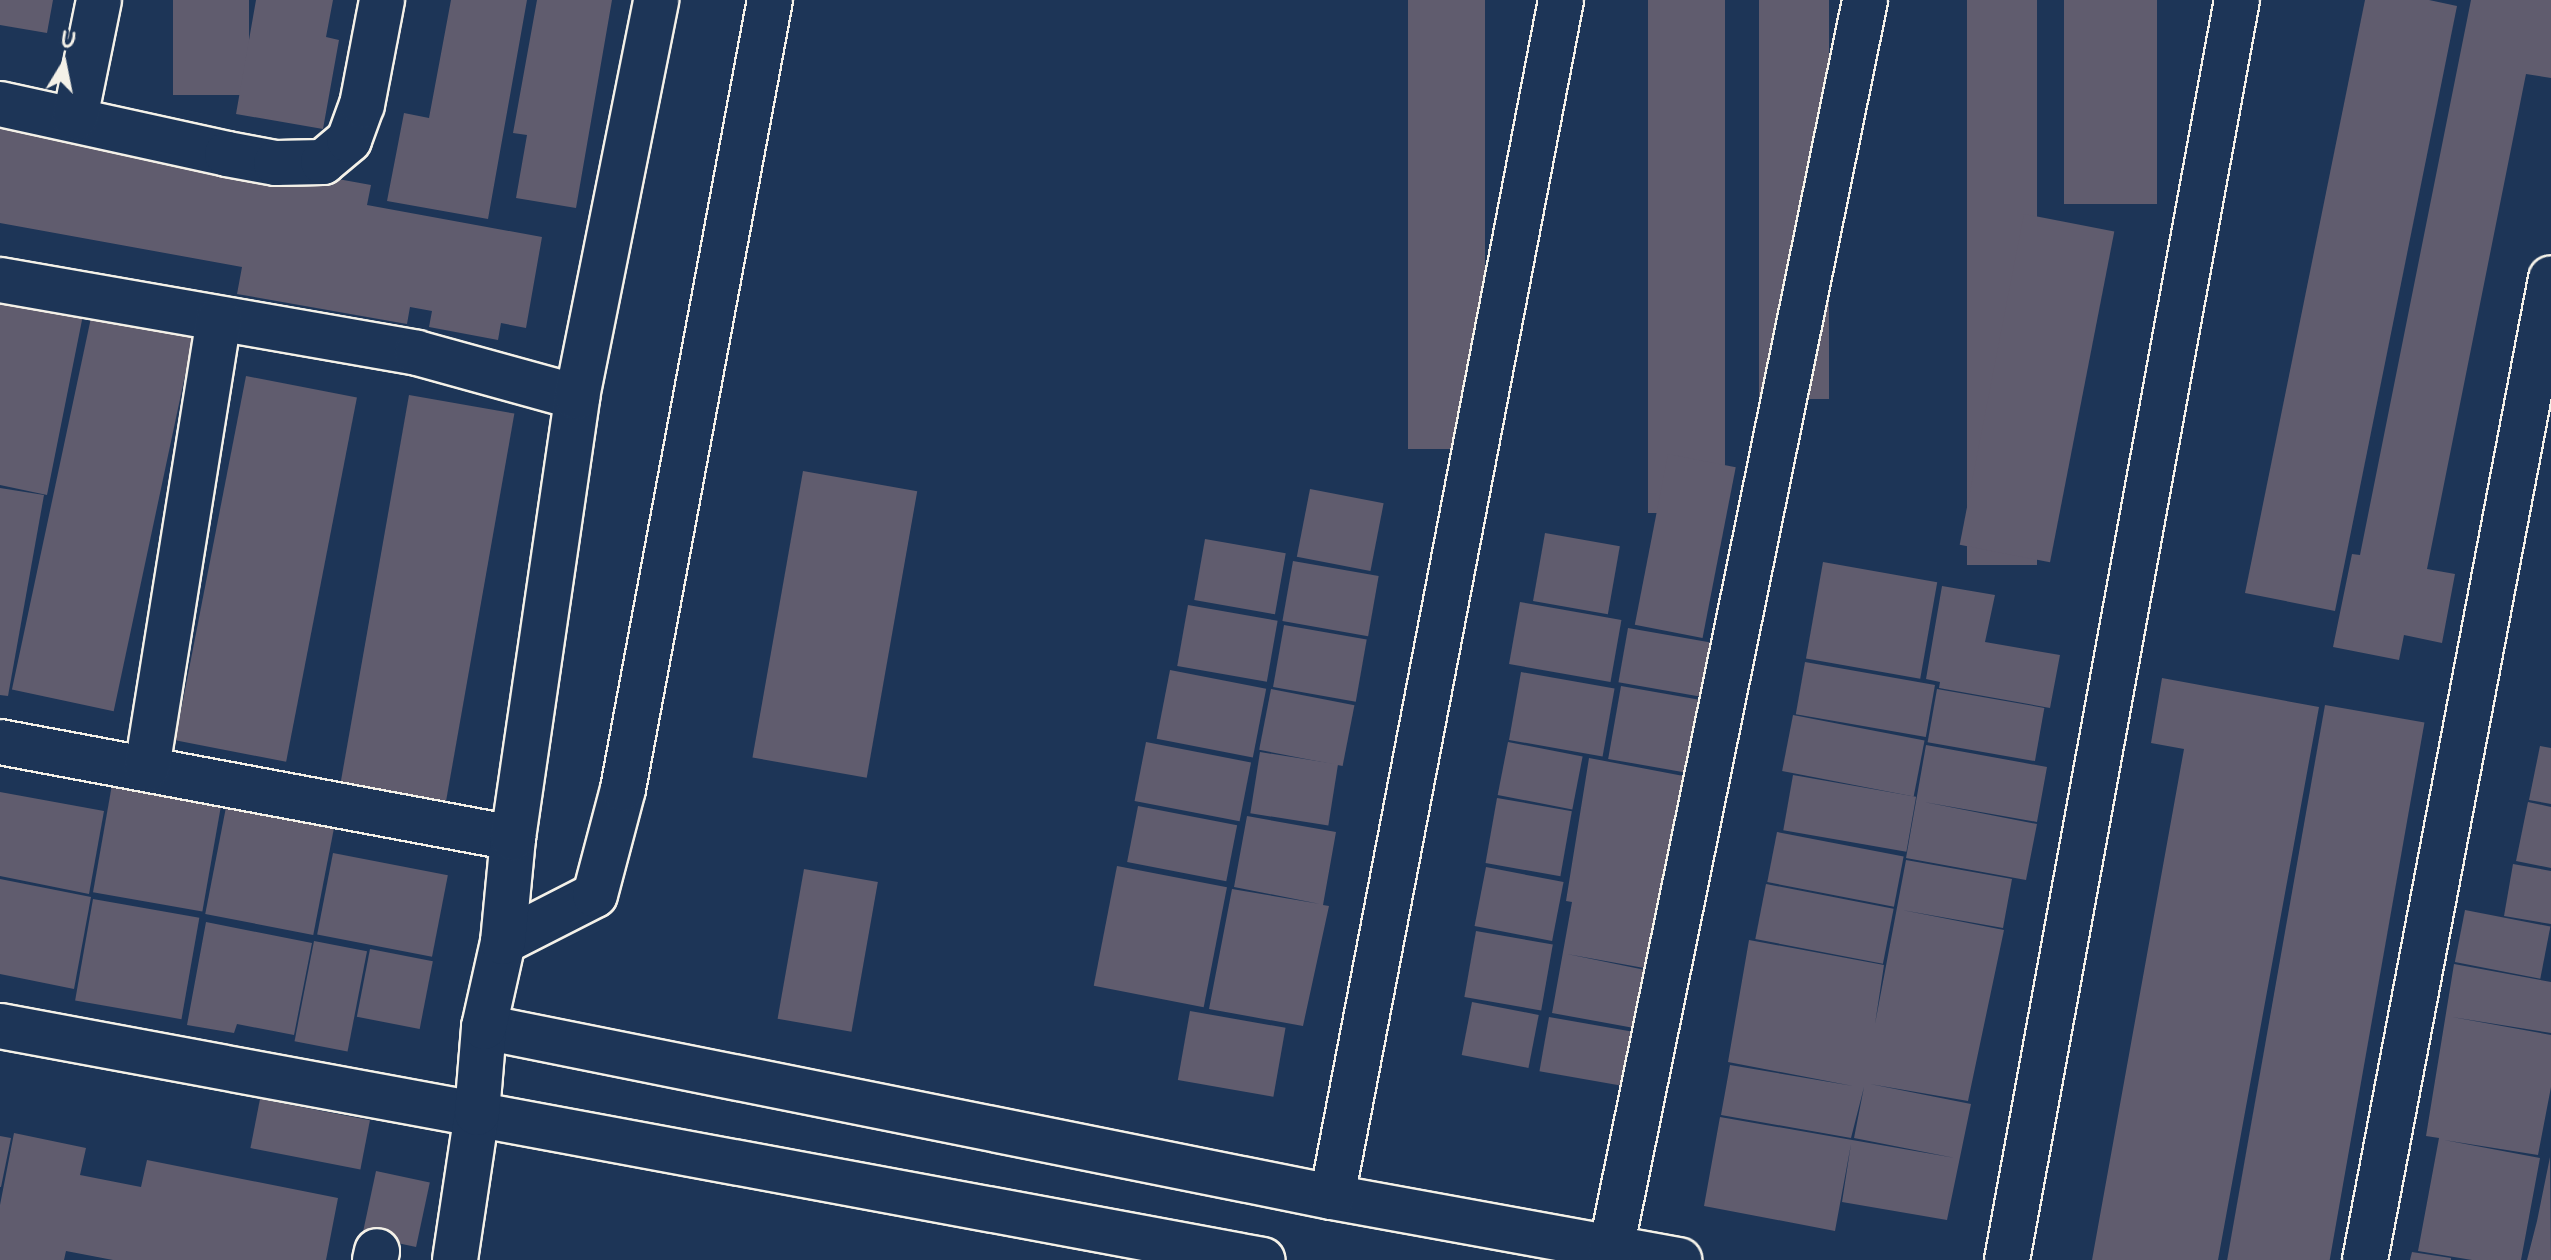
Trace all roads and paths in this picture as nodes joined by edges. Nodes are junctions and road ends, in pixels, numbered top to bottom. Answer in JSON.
{"nodes":[{"id":1,"x":99,"y":0,"type":"edge"},
{"id":2,"x":382,"y":0,"type":"edge"},
{"id":3,"x":656,"y":0,"type":"edge"},
{"id":4,"x":770,"y":0,"type":"edge"},
{"id":5,"x":1561,"y":0,"type":"edge"},
{"id":6,"x":1865,"y":0,"type":"edge"},
{"id":7,"x":2237,"y":0,"type":"edge"},
{"id":8,"x":0,"y":104,"type":"edge"},
{"id":9,"x":75,"y":118,"type":"junction"},
{"id":10,"x":2551,"y":278,"type":"edge"},
{"id":11,"x":0,"y":280,"type":"edge"},
{"id":12,"x":219,"y":320,"type":"junction"},
{"id":13,"x":577,"y":397,"type":"junction"},
{"id":14,"x":0,"y":742,"type":"edge"},
{"id":15,"x":147,"y":768,"type":"junction"},
{"id":16,"x":513,"y":838,"type":"junction"},
{"id":17,"x":503,"y":942,"type":"junction"},
{"id":18,"x":0,"y":1026,"type":"edge"},
{"id":19,"x":484,"y":1027,"type":"junction"},
{"id":20,"x":477,"y":1113,"type":"junction"},
{"id":21,"x":1332,"y":1197,"type":"junction"},
{"id":22,"x":1611,"y":1249,"type":"junction"},
{"id":23,"x":455,"y":1260,"type":"edge"},
{"id":24,"x":1263,"y":1260,"type":"edge"},
{"id":25,"x":1679,"y":1260,"type":"edge"},
{"id":26,"x":2007,"y":1260,"type":"edge"},
{"id":27,"x":2365,"y":1260,"type":"edge"}],
"edges":[{"from":1,"to":9,"type":"street"},
{"from":2,"to":9,"type":"street"},
{"from":3,"to":13,"type":"street"},
{"from":4,"to":17,"type":"street"},
{"from":5,"to":21,"type":"street"},
{"from":6,"to":22,"type":"street"},
{"from":7,"to":26,"type":"street"},
{"from":8,"to":9,"type":"street"},
{"from":10,"to":27,"type":"street"},
{"from":11,"to":12,"type":"street"},
{"from":12,"to":13,"type":"street"},
{"from":12,"to":15,"type":"street"},
{"from":13,"to":16,"type":"street"},
{"from":14,"to":15,"type":"street"},
{"from":15,"to":16,"type":"street"},
{"from":16,"to":17,"type":"street"},
{"from":17,"to":19,"type":"street"},
{"from":18,"to":20,"type":"street"},
{"from":19,"to":20,"type":"street"},
{"from":19,"to":21,"type":"street"},
{"from":20,"to":23,"type":"street"},
{"from":20,"to":24,"type":"street"},
{"from":21,"to":22,"type":"street"},
{"from":22,"to":25,"type":"street"}]}
